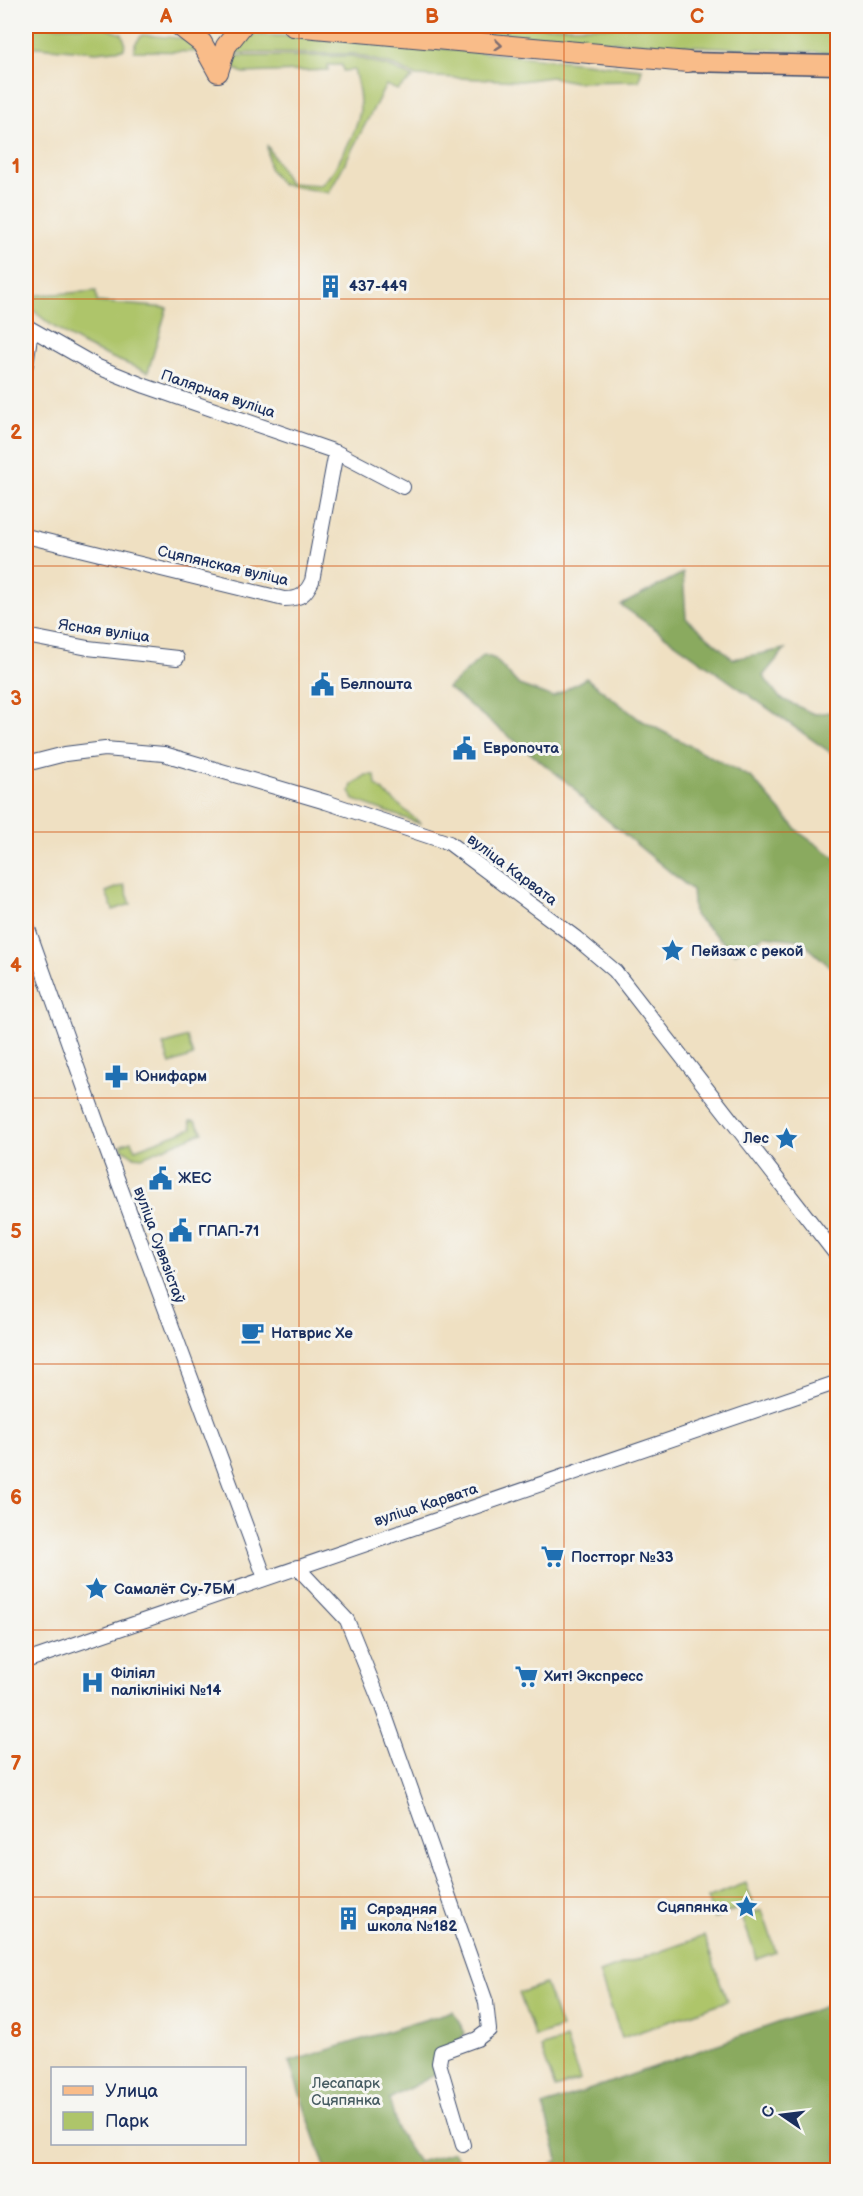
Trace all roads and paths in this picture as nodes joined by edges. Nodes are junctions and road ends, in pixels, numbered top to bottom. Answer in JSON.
{"nodes":[{"id":1,"x":180,"y":26,"type":"edge"},
{"id":2,"x":242,"y":26,"type":"edge"},
{"id":3,"x":293,"y":26,"type":"edge"},
{"id":4,"x":688,"y":62,"type":"joint"},
{"id":5,"x":837,"y":65,"type":"edge"},
{"id":6,"x":28,"y":327,"type":"edge"},
{"id":7,"x":26,"y":364,"type":"edge"},
{"id":8,"x":336,"y":452,"type":"junction"},
{"id":9,"x":404,"y":486,"type":"dead end"},
{"id":10,"x":26,"y":536,"type":"edge"},
{"id":11,"x":26,"y":636,"type":"edge"},
{"id":12,"x":177,"y":658,"type":"dead end"},
{"id":13,"x":26,"y":764,"type":"edge"},
{"id":14,"x":26,"y":923,"type":"edge"},
{"id":15,"x":837,"y":1257,"type":"edge"},
{"id":16,"x":837,"y":1382,"type":"edge"},
{"id":17,"x":297,"y":1567,"type":"junction"},
{"id":18,"x":266,"y":1578,"type":"junction"},
{"id":19,"x":26,"y":1661,"type":"edge"},
{"id":20,"x":463,"y":2145,"type":"dead end"}],
"edges":[{"from":1,"to":2,"type":"highway"},
{"from":3,"to":4,"type":"highway","one_way":true},
{"from":4,"to":5,"type":"main road"},
{"from":6,"to":7,"type":"street"},
{"from":6,"to":8,"type":"street","name":"Палярная вуліца"},
{"from":8,"to":9,"type":"street","name":"Палярная вуліца"},
{"from":8,"to":10,"type":"street","name":"Сцяпянская вуліца"},
{"from":11,"to":12,"type":"street","name":"Ясная вуліца"},
{"from":13,"to":15,"type":"street","name":"вуліца Карвата"},
{"from":14,"to":18,"type":"street","name":"вуліца Сувязістаў"},
{"from":16,"to":17,"type":"street","name":"вуліца Карвата"},
{"from":17,"to":18,"type":"street","name":"вуліца Карвата"},
{"from":17,"to":20,"type":"street"},
{"from":18,"to":19,"type":"street","name":"вуліца Карвата"}]}
